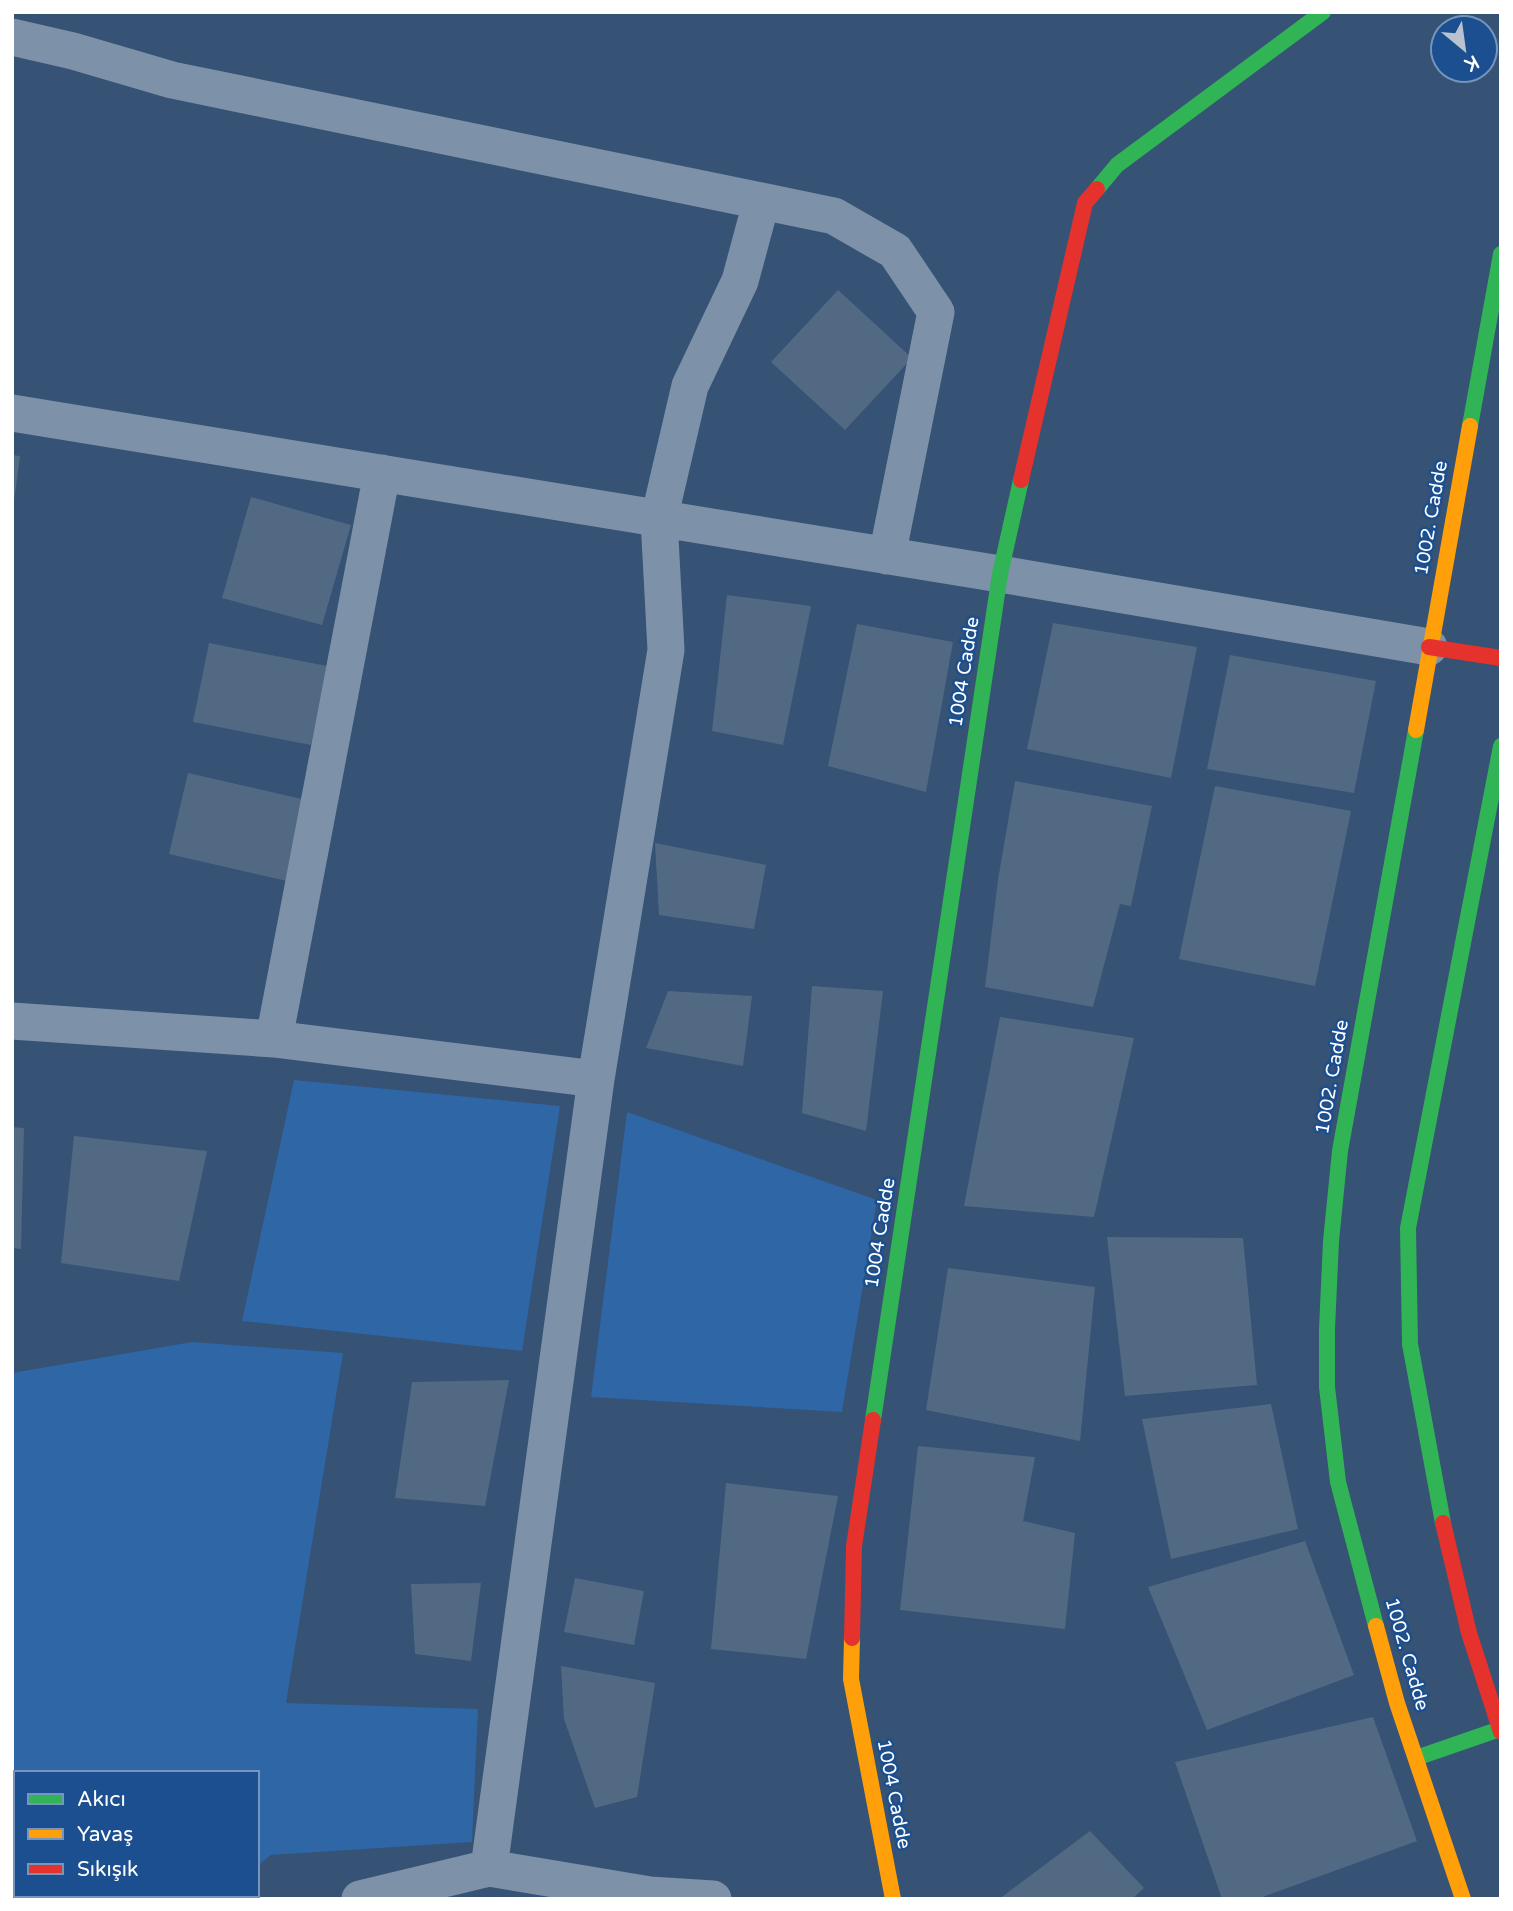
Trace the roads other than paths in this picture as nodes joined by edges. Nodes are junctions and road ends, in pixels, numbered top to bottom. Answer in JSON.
{"nodes":[{"id":1,"x":18,"y":12,"type":"edge"},
{"id":2,"x":1323,"y":12,"type":"edge"},
{"id":3,"x":12,"y":32,"type":"edge"},
{"id":4,"x":12,"y":37,"type":"edge"},
{"id":5,"x":761,"y":203,"type":"junction"},
{"id":6,"x":1501,"y":254,"type":"edge"},
{"id":7,"x":12,"y":413,"type":"edge"},
{"id":8,"x":382,"y":473,"type":"junction"},
{"id":9,"x":659,"y":519,"type":"junction"},
{"id":10,"x":887,"y":556,"type":"junction"},
{"id":11,"x":1000,"y":574,"type":"junction"},
{"id":12,"x":1429,"y":647,"type":"junction"},
{"id":13,"x":1501,"y":658,"type":"edge"},
{"id":14,"x":1501,"y":746,"type":"edge"},
{"id":15,"x":12,"y":1021,"type":"edge"},
{"id":16,"x":274,"y":1039,"type":"junction"},
{"id":17,"x":596,"y":1079,"type":"junction"},
{"id":18,"x":1500,"y":1729,"type":"edge"},
{"id":19,"x":1416,"y":1758,"type":"junction"},
{"id":20,"x":489,"y":1868,"type":"junction"},
{"id":21,"x":360,"y":1899,"type":"edge"},
{"id":22,"x":713,"y":1899,"type":"edge"},
{"id":23,"x":893,"y":1899,"type":"edge"},
{"id":24,"x":1463,"y":1899,"type":"edge"}],
"edges":[{"from":1,"to":3,"type":"street"},
{"from":2,"to":11,"type":"main road","name":"1004 Cadde"},
{"from":4,"to":5,"type":"street"},
{"from":5,"to":9,"type":"street"},
{"from":5,"to":10,"type":"street"},
{"from":6,"to":12,"type":"main road","name":"1002. Cadde"},
{"from":7,"to":8,"type":"street"},
{"from":8,"to":9,"type":"street"},
{"from":8,"to":16,"type":"street"},
{"from":9,"to":10,"type":"street"},
{"from":9,"to":17,"type":"street"},
{"from":10,"to":11,"type":"street"},
{"from":11,"to":12,"type":"street"},
{"from":11,"to":23,"type":"main road","name":"1004 Cadde"},
{"from":12,"to":13,"type":"main road"},
{"from":12,"to":19,"type":"main road","name":"1002. Cadde"},
{"from":14,"to":18,"type":"main road"},
{"from":15,"to":16,"type":"street"},
{"from":16,"to":17,"type":"street"},
{"from":17,"to":20,"type":"street"},
{"from":18,"to":19,"type":"main road"},
{"from":19,"to":24,"type":"main road","name":"1002. Cadde"},
{"from":20,"to":21,"type":"street"},
{"from":20,"to":22,"type":"street"}]}
